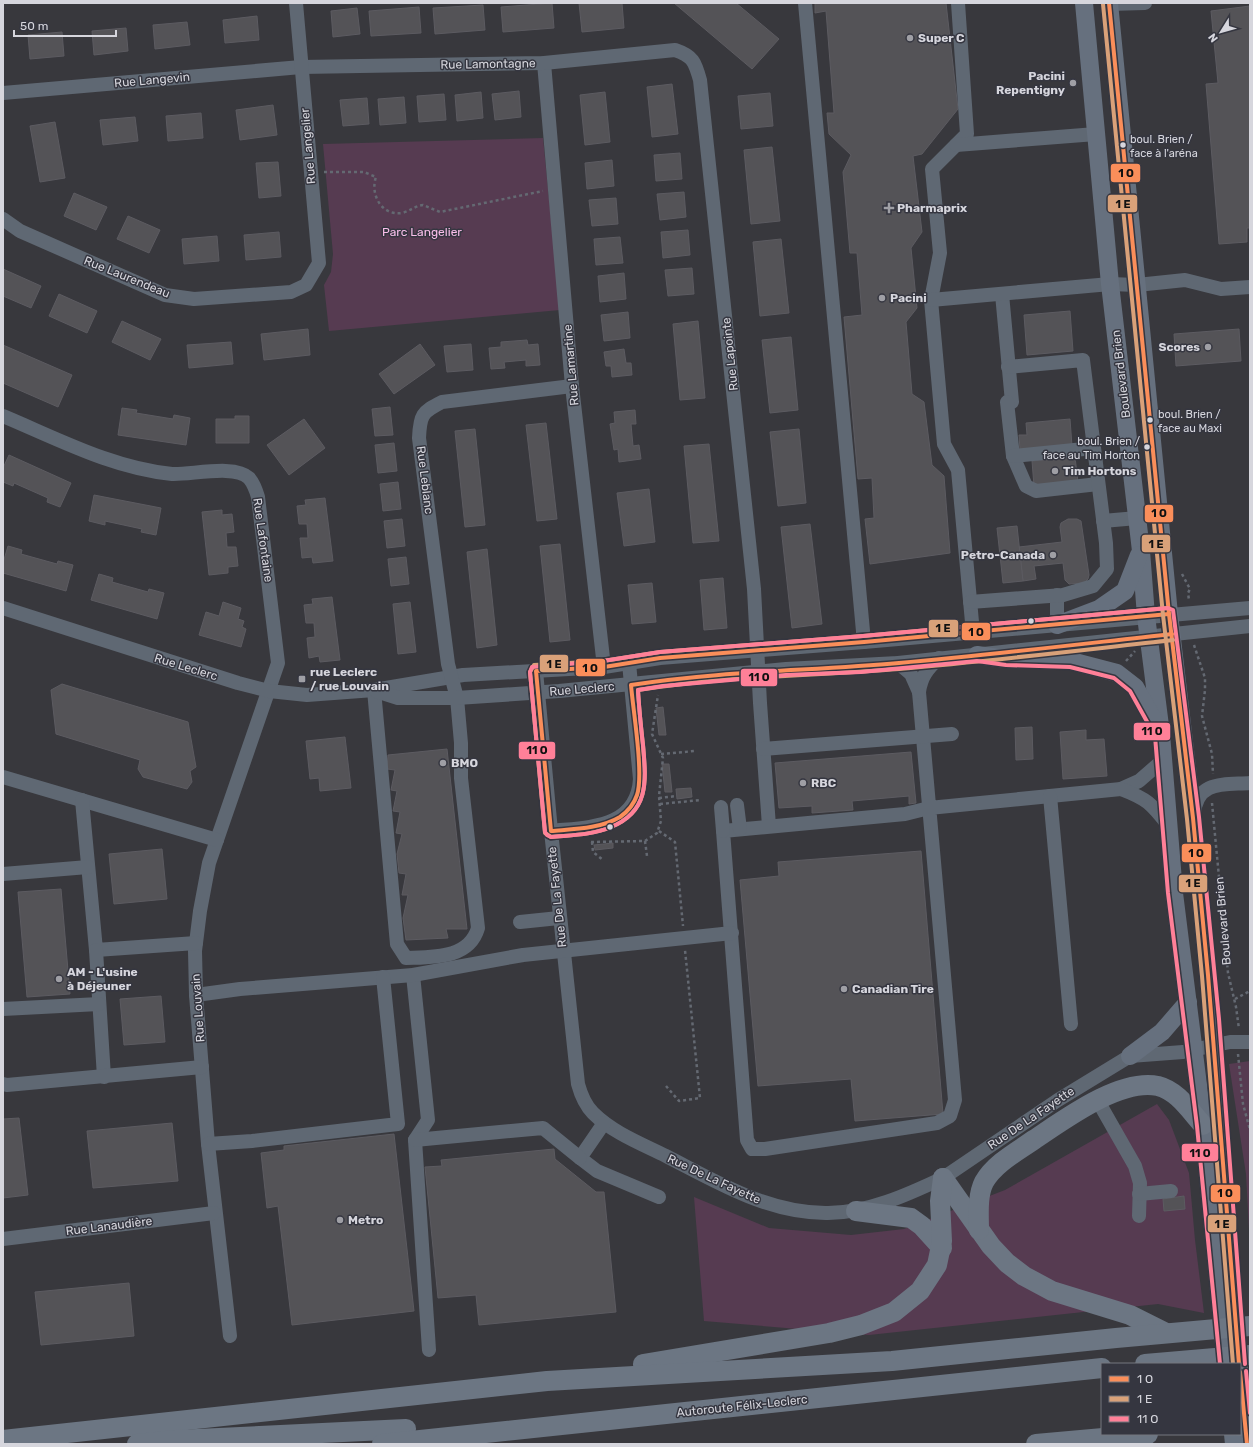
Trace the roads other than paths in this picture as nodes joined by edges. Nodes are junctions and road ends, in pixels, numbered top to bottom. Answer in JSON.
{"nodes":[{"id":1,"x":296,"y":3,"type":"edge"},
{"id":2,"x":804,"y":3,"type":"edge"},
{"id":3,"x":958,"y":3,"type":"edge"},
{"id":4,"x":1084,"y":3,"type":"edge"},
{"id":5,"x":1146,"y":3,"type":"edge"},
{"id":6,"x":1109,"y":4,"type":"edge"},
{"id":7,"x":674,"y":50,"type":"joint"},
{"id":8,"x":544,"y":63,"type":"junction"},
{"id":9,"x":301,"y":67,"type":"junction"},
{"id":10,"x":3,"y":93,"type":"edge"},
{"id":11,"x":1096,"y":134,"type":"junction"},
{"id":12,"x":956,"y":145,"type":"junction"},
{"id":13,"x":3,"y":219,"type":"edge"},
{"id":14,"x":1110,"y":284,"type":"junction"},
{"id":15,"x":306,"y":285,"type":"joint"},
{"id":16,"x":1137,"y":285,"type":"junction"},
{"id":17,"x":1250,"y":287,"type":"edge"},
{"id":18,"x":1002,"y":294,"type":"junction"},
{"id":19,"x":931,"y":300,"type":"junction"},
{"id":20,"x":1008,"y":367,"type":"junction"},
{"id":21,"x":572,"y":386,"type":"junction"},
{"id":22,"x":3,"y":416,"type":"edge"},
{"id":23,"x":1094,"y":448,"type":"junction"},
{"id":24,"x":1012,"y":456,"type":"junction"},
{"id":25,"x":1098,"y":484,"type":"junction"},
{"id":26,"x":1137,"y":518,"type":"junction"},
{"id":27,"x":1103,"y":521,"type":"junction"},
{"id":28,"x":1141,"y":551,"type":"junction"},
{"id":29,"x":1057,"y":595,"type":"junction"},
{"id":30,"x":970,"y":602,"type":"junction"},
{"id":31,"x":3,"y":608,"type":"edge"},
{"id":32,"x":1250,"y":608,"type":"edge"},
{"id":33,"x":1169,"y":614,"type":"junction"},
{"id":34,"x":1146,"y":616,"type":"junction"},
{"id":35,"x":1058,"y":625,"type":"junction"},
{"id":36,"x":1250,"y":626,"type":"edge"},
{"id":37,"x":973,"y":633,"type":"junction"},
{"id":38,"x":1172,"y":634,"type":"junction"},
{"id":39,"x":1148,"y":636,"type":"junction"},
{"id":40,"x":864,"y":642,"type":"junction"},
{"id":41,"x":758,"y":650,"type":"junction"},
{"id":42,"x":977,"y":655,"type":"junction"},
{"id":43,"x":939,"y":658,"type":"junction"},
{"id":44,"x":629,"y":663,"type":"junction"},
{"id":45,"x":898,"y":663,"type":"junction"},
{"id":46,"x":604,"y":667,"type":"junction"},
{"id":47,"x":536,"y":671,"type":"junction"},
{"id":48,"x":758,"y":672,"type":"junction"},
{"id":49,"x":451,"y":677,"type":"junction"},
{"id":50,"x":631,"y":685,"type":"junction"},
{"id":51,"x":374,"y":690,"type":"junction"},
{"id":52,"x":269,"y":691,"type":"junction"},
{"id":53,"x":918,"y":692,"type":"junction"},
{"id":54,"x":538,"y":693,"type":"junction"},
{"id":55,"x":457,"y":698,"type":"junction"},
{"id":56,"x":952,"y":734,"type":"dead end"},
{"id":57,"x":1161,"y":734,"type":"junction"},
{"id":58,"x":922,"y":737,"type":"junction"},
{"id":59,"x":763,"y":749,"type":"junction"},
{"id":60,"x":1162,"y":761,"type":"junction"},
{"id":61,"x":3,"y":777,"type":"edge"},
{"id":62,"x":1250,"y":783,"type":"edge"},
{"id":63,"x":1121,"y":789,"type":"junction"},
{"id":64,"x":1050,"y":796,"type":"junction"},
{"id":65,"x":82,"y":800,"type":"junction"},
{"id":66,"x":737,"y":805,"type":"dead end"},
{"id":67,"x":721,"y":807,"type":"dead end"},
{"id":68,"x":929,"y":808,"type":"junction"},
{"id":69,"x":1193,"y":818,"type":"junction"},
{"id":70,"x":1168,"y":824,"type":"junction"},
{"id":71,"x":770,"y":826,"type":"junction"},
{"id":72,"x":740,"y":829,"type":"junction"},
{"id":73,"x":723,"y":830,"type":"junction"},
{"id":74,"x":551,"y":831,"type":"junction"},
{"id":75,"x":217,"y":840,"type":"junction"},
{"id":76,"x":88,"y":867,"type":"junction"},
{"id":77,"x":3,"y":874,"type":"edge"},
{"id":78,"x":560,"y":918,"type":"junction"},
{"id":79,"x":520,"y":922,"type":"dead end"},
{"id":80,"x":732,"y":933,"type":"junction"},
{"id":81,"x":196,"y":943,"type":"junction"},
{"id":82,"x":96,"y":950,"type":"junction"},
{"id":83,"x":563,"y":950,"type":"junction"},
{"id":84,"x":413,"y":975,"type":"junction"},
{"id":85,"x":384,"y":977,"type":"junction"},
{"id":86,"x":196,"y":995,"type":"junction"},
{"id":87,"x":1188,"y":1002,"type":"junction"},
{"id":88,"x":99,"y":1004,"type":"junction"},
{"id":89,"x":3,"y":1009,"type":"edge"},
{"id":90,"x":1071,"y":1024,"type":"dead end"},
{"id":91,"x":1250,"y":1042,"type":"edge"},
{"id":92,"x":1214,"y":1044,"type":"junction"},
{"id":93,"x":1194,"y":1050,"type":"junction"},
{"id":94,"x":1130,"y":1056,"type":"junction"},
{"id":95,"x":202,"y":1067,"type":"junction"},
{"id":96,"x":104,"y":1076,"type":"junction"},
{"id":97,"x":3,"y":1084,"type":"edge"},
{"id":98,"x":1098,"y":1101,"type":"junction"},
{"id":99,"x":604,"y":1123,"type":"junction"},
{"id":100,"x":1203,"y":1125,"type":"junction"},
{"id":101,"x":415,"y":1140,"type":"junction"},
{"id":102,"x":208,"y":1144,"type":"junction"},
{"id":103,"x":580,"y":1158,"type":"junction"},
{"id":104,"x":943,"y":1178,"type":"junction"},
{"id":105,"x":1171,"y":1191,"type":"dead end"},
{"id":106,"x":1139,"y":1194,"type":"junction"},
{"id":107,"x":659,"y":1197,"type":"dead end"},
{"id":108,"x":856,"y":1211,"type":"junction"},
{"id":109,"x":214,"y":1213,"type":"junction"},
{"id":110,"x":1139,"y":1216,"type":"dead end"},
{"id":111,"x":979,"y":1230,"type":"junction"},
{"id":112,"x":3,"y":1239,"type":"edge"},
{"id":113,"x":942,"y":1248,"type":"junction"},
{"id":114,"x":1227,"y":1303,"type":"junction"},
{"id":115,"x":1250,"y":1326,"type":"edge"},
{"id":116,"x":1166,"y":1333,"type":"junction"},
{"id":117,"x":230,"y":1336,"type":"dead end"},
{"id":118,"x":429,"y":1350,"type":"dead end"},
{"id":119,"x":1250,"y":1355,"type":"edge"},
{"id":120,"x":1157,"y":1363,"type":"edge"},
{"id":121,"x":1226,"y":1363,"type":"edge"},
{"id":122,"x":1239,"y":1363,"type":"edge"},
{"id":123,"x":1101,"y":1368,"type":"edge"},
{"id":124,"x":546,"y":1381,"type":"junction"},
{"id":125,"x":1241,"y":1382,"type":"edge"},
{"id":126,"x":635,"y":1417,"type":"junction"},
{"id":127,"x":1137,"y":1435,"type":"edge"},
{"id":128,"x":3,"y":1440,"type":"edge"},
{"id":129,"x":137,"y":1444,"type":"edge"},
{"id":130,"x":382,"y":1444,"type":"edge"},
{"id":131,"x":1036,"y":1444,"type":"edge"},
{"id":132,"x":1247,"y":1444,"type":"edge"}],
"edges":[{"from":1,"to":9,"type":"street","name":"Rue Langelier"},
{"from":2,"to":40,"type":"street"},
{"from":3,"to":12,"type":"street"},
{"from":4,"to":11,"type":"main road","name":"Boulevard Brien"},
{"from":5,"to":6,"type":"street"},
{"from":6,"to":16,"type":"main road","name":"Boulevard Brien"},
{"from":7,"to":8,"type":"street","name":"Rue Lamontagne"},
{"from":7,"to":41,"type":"street","name":"Rue Lapointe"},
{"from":8,"to":9,"type":"street","name":"Rue Lamontagne"},
{"from":8,"to":21,"type":"street","name":"Rue Lamartine"},
{"from":9,"to":10,"type":"street","name":"Rue Langevin"},
{"from":9,"to":15,"type":"street","name":"Rue Langelier"},
{"from":11,"to":12,"type":"street"},
{"from":11,"to":14,"type":"main road","name":"Boulevard Brien"},
{"from":12,"to":19,"type":"street"},
{"from":13,"to":15,"type":"street","name":"Rue Laurendeau"},
{"from":14,"to":16,"type":"street"},
{"from":14,"to":18,"type":"street"},
{"from":14,"to":26,"type":"main road","name":"Boulevard Brien"},
{"from":16,"to":17,"type":"street"},
{"from":16,"to":33,"type":"main road","name":"Boulevard Brien"},
{"from":18,"to":19,"type":"street"},
{"from":18,"to":20,"type":"street"},
{"from":19,"to":30,"type":"street"},
{"from":20,"to":23,"type":"street"},
{"from":20,"to":24,"type":"street"},
{"from":21,"to":46,"type":"street","name":"Rue Lamartine"},
{"from":21,"to":49,"type":"street","name":"Rue Leblanc"},
{"from":22,"to":52,"type":"street","name":"Rue Lafontaine"},
{"from":23,"to":24,"type":"street"},
{"from":23,"to":25,"type":"street"},
{"from":24,"to":25,"type":"street"},
{"from":25,"to":27,"type":"street"},
{"from":26,"to":27,"type":"street"},
{"from":26,"to":28,"type":"main road","name":"Boulevard Brien"},
{"from":27,"to":29,"type":"street"},
{"from":28,"to":34,"type":"main road","name":"Boulevard Brien"},
{"from":28,"to":35,"type":"main road"},
{"from":29,"to":30,"type":"street"},
{"from":29,"to":35,"type":"street"},
{"from":30,"to":37,"type":"street"},
{"from":31,"to":52,"type":"street","name":"Rue Leclerc"},
{"from":32,"to":33,"type":"street","name":"Rue Leclerc"},
{"from":33,"to":34,"type":"street","name":"Rue Leclerc"},
{"from":33,"to":38,"type":"main road","name":"Boulevard Brien"},
{"from":34,"to":35,"type":"street","name":"Rue Leclerc"},
{"from":34,"to":39,"type":"main road","name":"Boulevard Brien"},
{"from":35,"to":37,"type":"street","name":"Rue Leclerc"},
{"from":36,"to":38,"type":"street","name":"Rue Leclerc"},
{"from":37,"to":40,"type":"street","name":"Rue Leclerc"},
{"from":38,"to":39,"type":"street","name":"Rue Leclerc"},
{"from":38,"to":69,"type":"main road","name":"Boulevard Brien"},
{"from":39,"to":42,"type":"street","name":"Rue Leclerc"},
{"from":39,"to":57,"type":"main road","name":"Boulevard Brien"},
{"from":40,"to":41,"type":"street","name":"Rue Leclerc"},
{"from":41,"to":44,"type":"street","name":"Rue Leclerc"},
{"from":41,"to":48,"type":"street","name":"Rue Lapointe"},
{"from":42,"to":43,"type":"street","name":"Rue Leclerc"},
{"from":42,"to":57,"type":"main road"},
{"from":43,"to":45,"type":"street","name":"Rue Leclerc"},
{"from":43,"to":53,"type":"street"},
{"from":44,"to":46,"type":"street","name":"Rue Leclerc"},
{"from":44,"to":50,"type":"street"},
{"from":45,"to":48,"type":"street","name":"Rue Leclerc"},
{"from":45,"to":53,"type":"street"},
{"from":46,"to":47,"type":"street","name":"Rue Leclerc"},
{"from":47,"to":49,"type":"street","name":"Rue Leclerc"},
{"from":47,"to":54,"type":"street","name":"Rue De La Fayette"},
{"from":48,"to":50,"type":"street","name":"Rue Leclerc"},
{"from":48,"to":59,"type":"street","name":"Rue Lapointe"},
{"from":49,"to":51,"type":"street","name":"Rue Leclerc"},
{"from":49,"to":55,"type":"street","name":"Rue Leblanc"},
{"from":50,"to":54,"type":"street","name":"Rue Leclerc"},
{"from":50,"to":74,"type":"street"},
{"from":51,"to":52,"type":"street","name":"Rue Leclerc"},
{"from":51,"to":55,"type":"street","name":"Rue Leclerc"},
{"from":51,"to":55,"type":"street","name":"Rue Leblanc"},
{"from":52,"to":75,"type":"street","name":"Rue Louvain"},
{"from":53,"to":58,"type":"street"},
{"from":54,"to":55,"type":"street","name":"Rue Leclerc"},
{"from":54,"to":74,"type":"street","name":"Rue De La Fayette"},
{"from":56,"to":58,"type":"street"},
{"from":57,"to":60,"type":"main road","name":"Boulevard Brien"},
{"from":58,"to":59,"type":"street"},
{"from":58,"to":68,"type":"street"},
{"from":59,"to":71,"type":"street","name":"Rue Lapointe"},
{"from":60,"to":63,"type":"street"},
{"from":60,"to":70,"type":"main road","name":"Boulevard Brien"},
{"from":61,"to":65,"type":"street"},
{"from":62,"to":69,"type":"street"},
{"from":63,"to":64,"type":"street"},
{"from":63,"to":70,"type":"street"},
{"from":64,"to":68,"type":"street"},
{"from":64,"to":90,"type":"street"},
{"from":65,"to":75,"type":"street"},
{"from":65,"to":76,"type":"street"},
{"from":66,"to":72,"type":"street"},
{"from":67,"to":73,"type":"street"},
{"from":68,"to":71,"type":"street"},
{"from":68,"to":80,"type":"street"},
{"from":69,"to":92,"type":"main road","name":"Boulevard Brien"},
{"from":70,"to":87,"type":"main road","name":"Boulevard Brien"},
{"from":71,"to":72,"type":"street"},
{"from":72,"to":73,"type":"street"},
{"from":73,"to":80,"type":"street"},
{"from":74,"to":78,"type":"street","name":"Rue De La Fayette"},
{"from":75,"to":81,"type":"street","name":"Rue Louvain"},
{"from":76,"to":77,"type":"street"},
{"from":76,"to":82,"type":"street"},
{"from":78,"to":79,"type":"street"},
{"from":78,"to":83,"type":"street","name":"Rue De La Fayette"},
{"from":80,"to":83,"type":"street"},
{"from":81,"to":82,"type":"street"},
{"from":81,"to":86,"type":"street","name":"Rue Louvain"},
{"from":82,"to":88,"type":"street"},
{"from":83,"to":84,"type":"street"},
{"from":83,"to":99,"type":"street","name":"Rue De La Fayette"},
{"from":84,"to":85,"type":"street"},
{"from":84,"to":101,"type":"street"},
{"from":85,"to":86,"type":"street"},
{"from":85,"to":102,"type":"street"},
{"from":86,"to":95,"type":"street","name":"Rue Louvain"},
{"from":87,"to":93,"type":"main road","name":"Boulevard Brien"},
{"from":87,"to":94,"type":"main road"},
{"from":88,"to":89,"type":"street"},
{"from":88,"to":96,"type":"street"},
{"from":91,"to":92,"type":"street","name":"Rue De La Fayette"},
{"from":92,"to":93,"type":"street","name":"Rue De La Fayette"},
{"from":92,"to":114,"type":"main road","name":"Boulevard Brien"},
{"from":93,"to":94,"type":"street","name":"Rue De La Fayette"},
{"from":93,"to":100,"type":"main road","name":"Boulevard Brien"},
{"from":94,"to":104,"type":"street","name":"Rue De La Fayette"},
{"from":95,"to":96,"type":"street"},
{"from":95,"to":102,"type":"street","name":"Rue Louvain"},
{"from":96,"to":97,"type":"street"},
{"from":98,"to":100,"type":"highway"},
{"from":98,"to":106,"type":"street"},
{"from":98,"to":111,"type":"highway"},
{"from":99,"to":103,"type":"street"},
{"from":99,"to":108,"type":"street","name":"Rue De La Fayette"},
{"from":100,"to":114,"type":"main road","name":"Boulevard Brien"},
{"from":101,"to":103,"type":"street"},
{"from":101,"to":118,"type":"street"},
{"from":102,"to":109,"type":"street","name":"Rue Louvain"},
{"from":103,"to":107,"type":"street"},
{"from":104,"to":108,"type":"street","name":"Rue De La Fayette"},
{"from":104,"to":111,"type":"highway"},
{"from":104,"to":113,"type":"highway"},
{"from":105,"to":106,"type":"street"},
{"from":106,"to":110,"type":"street"},
{"from":108,"to":113,"type":"highway"},
{"from":109,"to":112,"type":"street","name":"Rue Lanaudière"},
{"from":109,"to":117,"type":"street","name":"Rue Louvain"},
{"from":111,"to":116,"type":"highway"},
{"from":113,"to":124,"type":"highway"},
{"from":114,"to":121,"type":"main road","name":"Boulevard Brien"},
{"from":114,"to":122,"type":"main road","name":"Boulevard Brien"},
{"from":115,"to":116,"type":"highway"},
{"from":116,"to":124,"type":"highway"},
{"from":119,"to":120,"type":"highway"},
{"from":123,"to":126,"type":"highway","name":"Autoroute Félix-Leclerc"},
{"from":124,"to":128,"type":"highway"},
{"from":125,"to":132,"type":"main road"},
{"from":126,"to":129,"type":"highway"},
{"from":126,"to":130,"type":"highway","name":"Autoroute Félix-Leclerc"},
{"from":127,"to":131,"type":"highway"}]}
